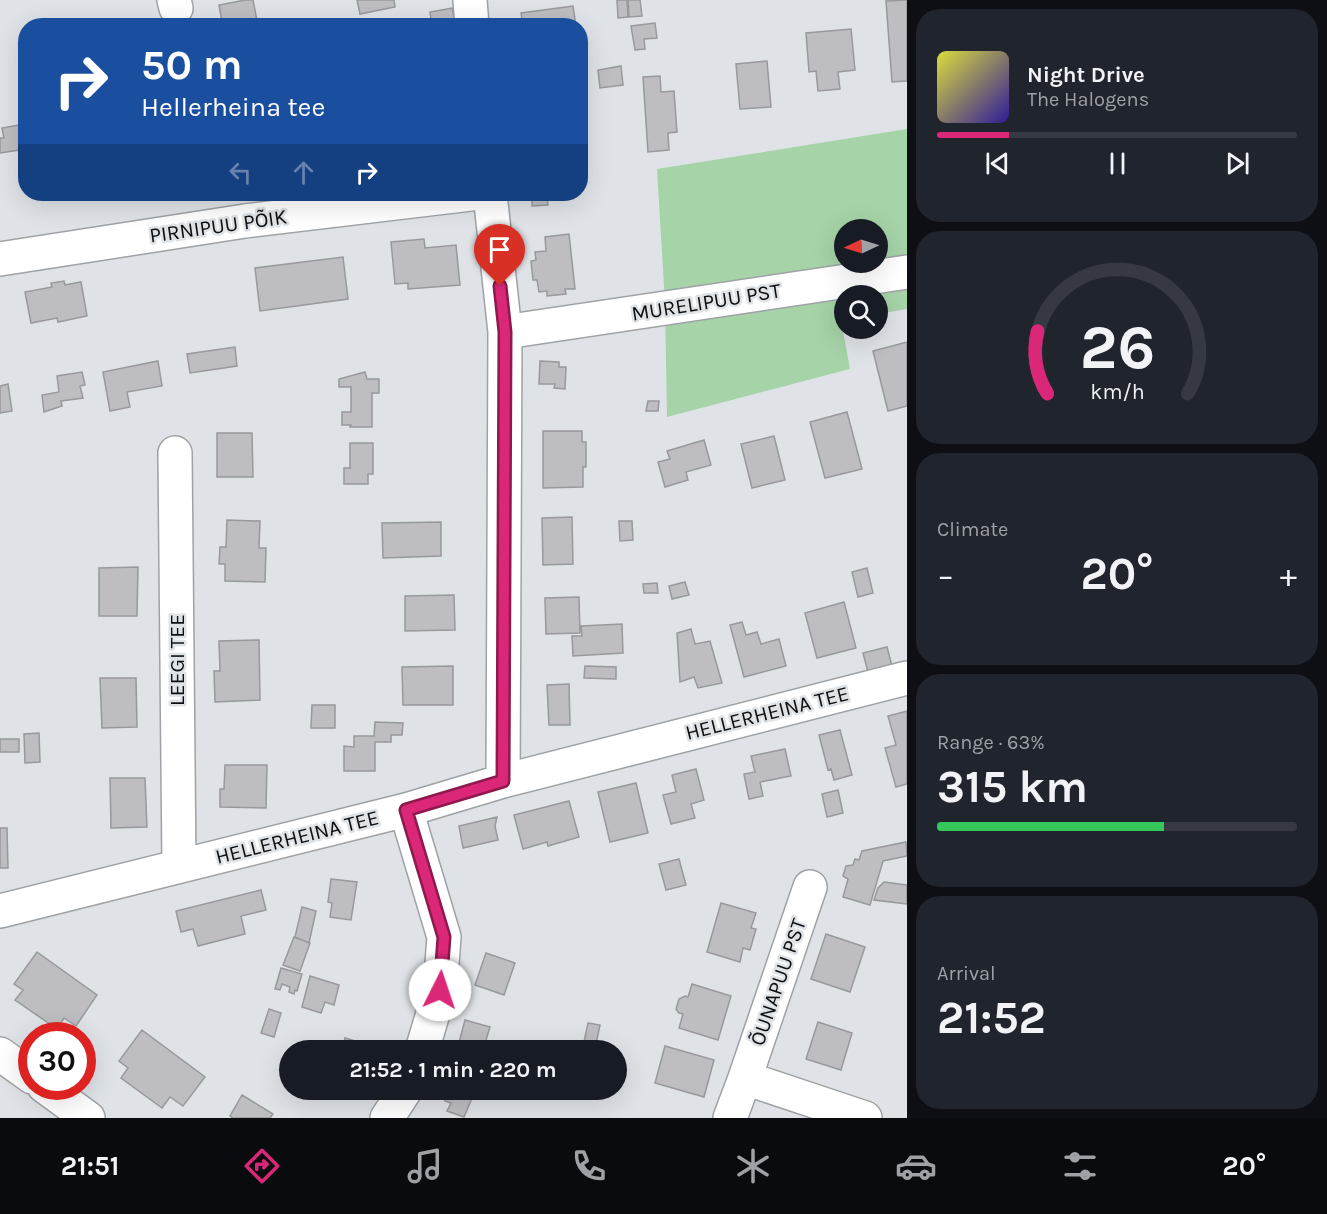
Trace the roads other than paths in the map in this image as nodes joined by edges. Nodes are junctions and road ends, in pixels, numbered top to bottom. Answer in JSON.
{"nodes":[{"id":1,"x":470,"y":0,"type":"edge"},
{"id":2,"x":471,"y":18,"type":"edge"},
{"id":3,"x":412,"y":201,"type":"edge"},
{"id":4,"x":491,"y":201,"type":"edge"},
{"id":5,"x":0,"y":259,"type":"edge"},
{"id":6,"x":907,"y":272,"type":"edge"},
{"id":7,"x":505,"y":332,"type":"junction"},
{"id":8,"x":175,"y":453,"type":"dead end"},
{"id":9,"x":907,"y":678,"type":"edge"},
{"id":10,"x":503,"y":781,"type":"junction"},
{"id":11,"x":406,"y":810,"type":"junction"},
{"id":12,"x":179,"y":866,"type":"junction"},
{"id":13,"x":810,"y":887,"type":"dead end"},
{"id":14,"x":0,"y":911,"type":"edge"},
{"id":15,"x":425,"y":1040,"type":"edge"},
{"id":16,"x":0,"y":1054,"type":"edge"},
{"id":17,"x":18,"y":1067,"type":"edge"},
{"id":18,"x":745,"y":1078,"type":"junction"},
{"id":19,"x":63,"y":1100,"type":"edge"},
{"id":20,"x":399,"y":1100,"type":"edge"},
{"id":21,"x":85,"y":1117,"type":"edge"},
{"id":22,"x":387,"y":1118,"type":"edge"},
{"id":23,"x":730,"y":1118,"type":"edge"},
{"id":24,"x":866,"y":1118,"type":"edge"}],
"edges":[{"from":1,"to":2,"type":"street"},
{"from":3,"to":5,"type":"street","name":"PIRNIPUU PÕIK"},
{"from":4,"to":7,"type":"street"},
{"from":6,"to":7,"type":"street","name":"MURELIPUU PST"},
{"from":7,"to":10,"type":"street"},
{"from":8,"to":12,"type":"street","name":"LEEGI TEE"},
{"from":9,"to":10,"type":"street","name":"HELLERHEINA TEE"},
{"from":10,"to":11,"type":"street","name":"HELLERHEINA TEE"},
{"from":11,"to":12,"type":"street","name":"HELLERHEINA TEE"},
{"from":11,"to":15,"type":"street"},
{"from":12,"to":14,"type":"street","name":"HELLERHEINA TEE"},
{"from":13,"to":18,"type":"street","name":"ÕUNAPUU PST"},
{"from":16,"to":17,"type":"street"},
{"from":18,"to":23,"type":"street","name":"ÕUNAPUU PST"},
{"from":18,"to":24,"type":"street"},
{"from":19,"to":21,"type":"street"},
{"from":20,"to":22,"type":"street"}]}
